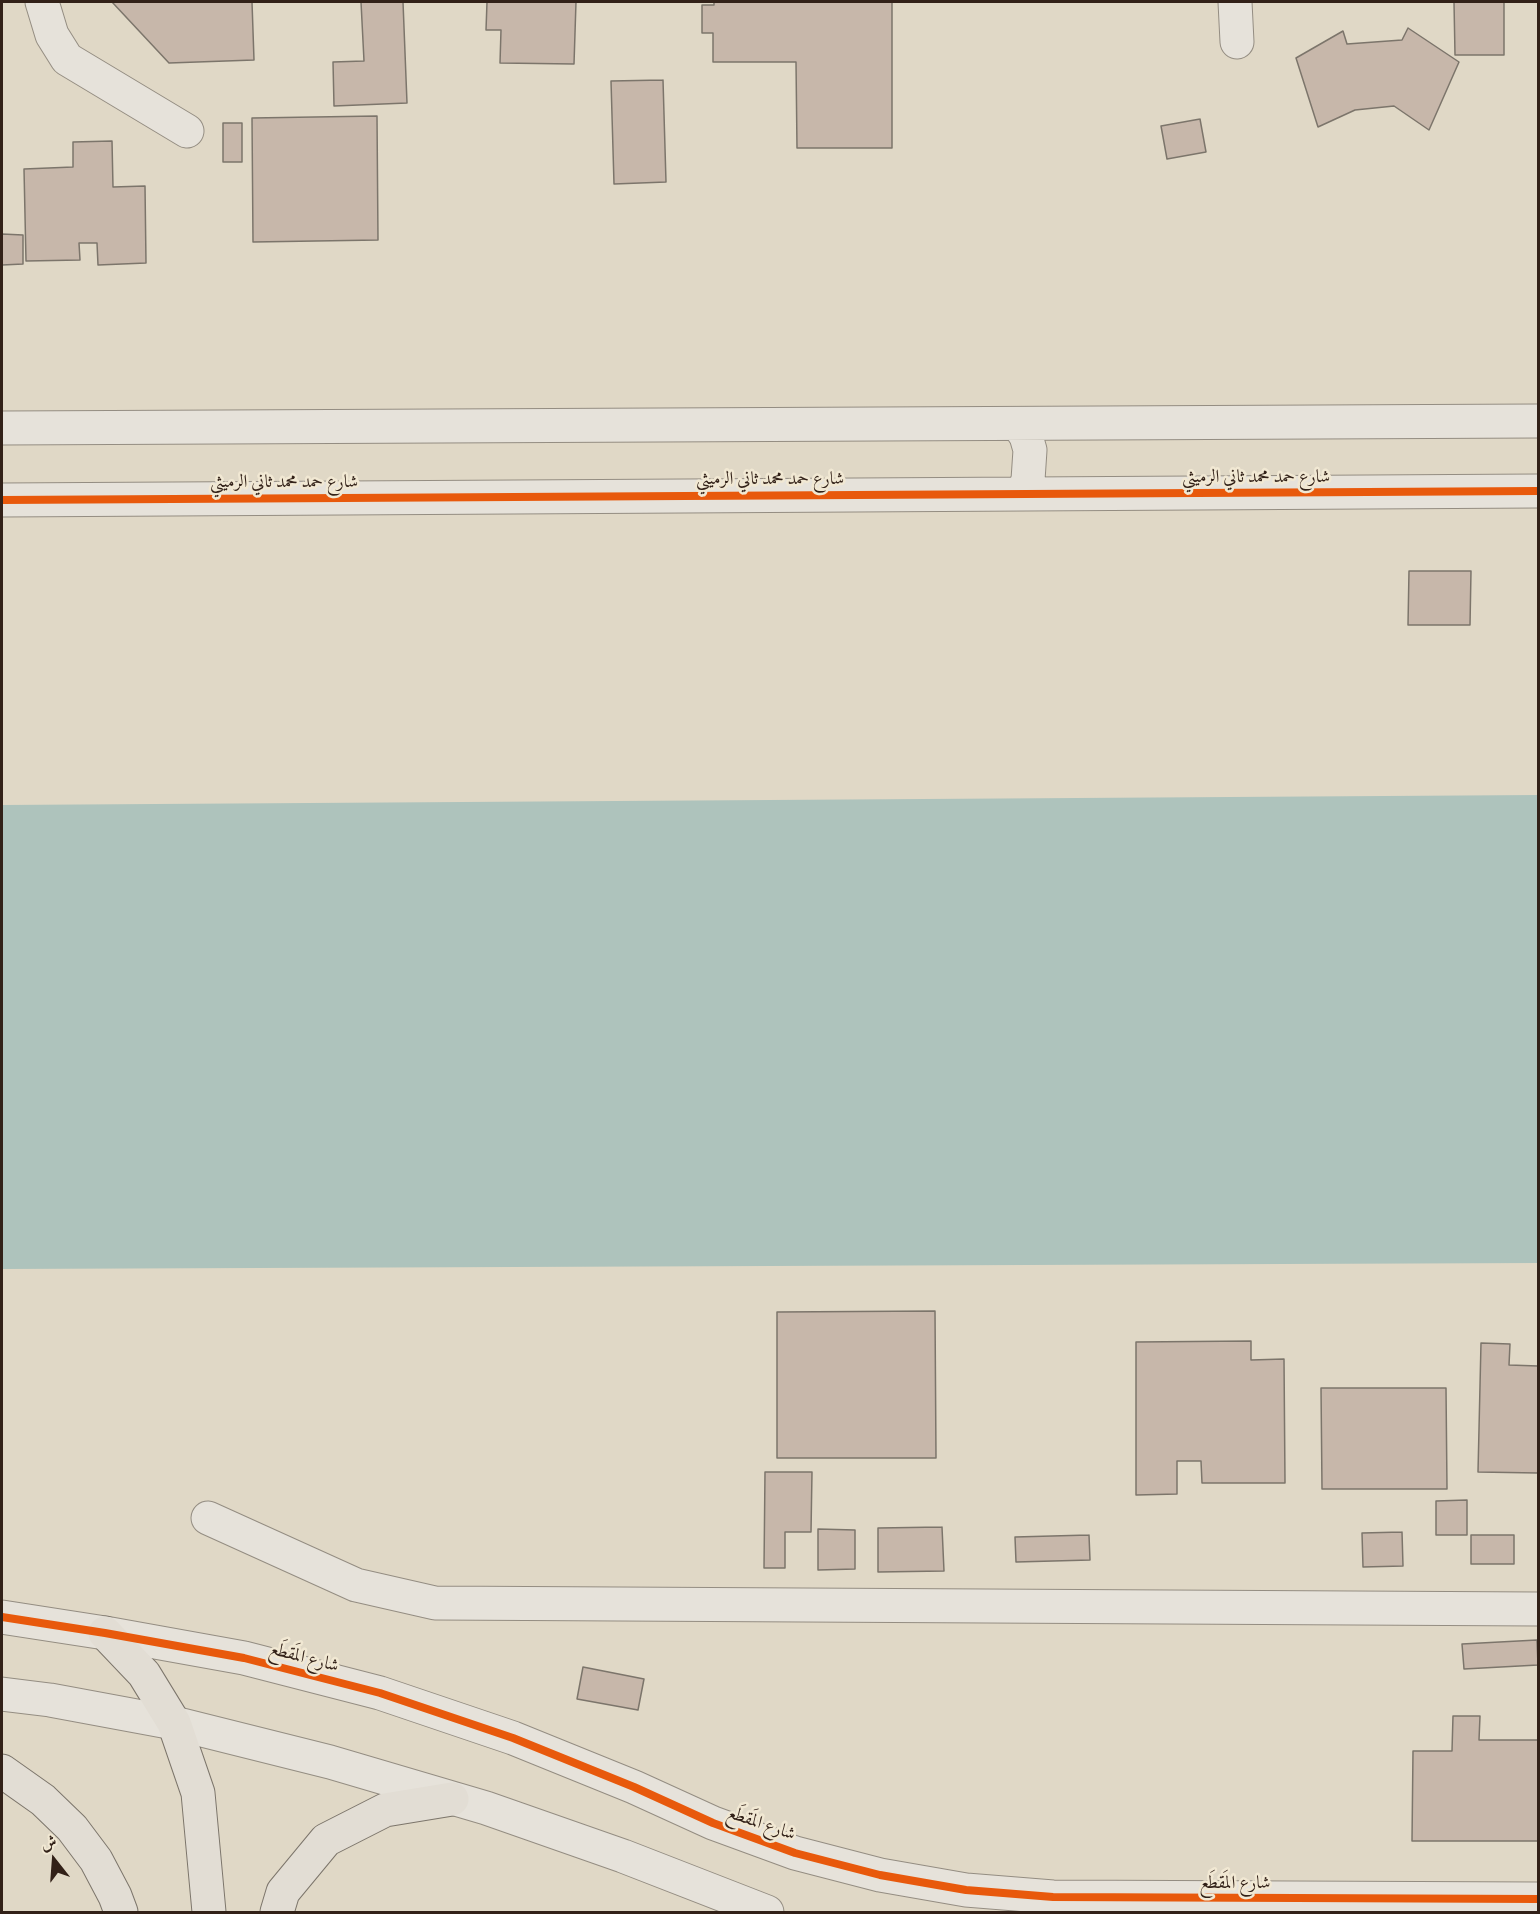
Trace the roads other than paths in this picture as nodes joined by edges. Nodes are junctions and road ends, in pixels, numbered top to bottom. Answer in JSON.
{"nodes":[{"id":1,"x":42,"y":2,"type":"edge"},
{"id":2,"x":1234,"y":2,"type":"edge"},
{"id":3,"x":1237,"y":42,"type":"dead end"},
{"id":4,"x":187,"y":131,"type":"dead end"},
{"id":5,"x":1539,"y":421,"type":"edge"},
{"id":6,"x":1018,"y":424,"type":"junction"},
{"id":7,"x":2,"y":428,"type":"edge"},
{"id":8,"x":1539,"y":491,"type":"edge"},
{"id":9,"x":1022,"y":494,"type":"junction"},
{"id":10,"x":2,"y":500,"type":"edge"},
{"id":11,"x":208,"y":1518,"type":"dead end"},
{"id":12,"x":1539,"y":1609,"type":"edge"},
{"id":13,"x":2,"y":1617,"type":"edge"},
{"id":14,"x":105,"y":1633,"type":"junction"},
{"id":15,"x":2,"y":1694,"type":"edge"},
{"id":16,"x":174,"y":1723,"type":"junction"},
{"id":17,"x":2,"y":1771,"type":"edge"},
{"id":18,"x":452,"y":1798,"type":"junction"},
{"id":19,"x":1539,"y":1899,"type":"edge"},
{"id":20,"x":121,"y":1912,"type":"edge"},
{"id":21,"x":209,"y":1912,"type":"edge"},
{"id":22,"x":277,"y":1912,"type":"edge"},
{"id":23,"x":767,"y":1912,"type":"edge"}],
"edges":[{"from":1,"to":4,"type":"street"},
{"from":2,"to":3,"type":"street"},
{"from":5,"to":6,"type":"street"},
{"from":6,"to":7,"type":"street"},
{"from":6,"to":9,"type":"street"},
{"from":8,"to":9,"type":"street","name":"شارع حمد محمد ثاني الرميثي"},
{"from":9,"to":10,"type":"street","name":"شارع حمد محمد ثاني الرميثي"},
{"from":11,"to":12,"type":"street"},
{"from":13,"to":14,"type":"street","name":"شارع المَقطَع"},
{"from":14,"to":16,"type":"highway"},
{"from":14,"to":19,"type":"street","name":"شارع المَقطَع"},
{"from":15,"to":16,"type":"street"},
{"from":16,"to":18,"type":"street"},
{"from":16,"to":21,"type":"highway"},
{"from":17,"to":20,"type":"highway"},
{"from":18,"to":22,"type":"highway"},
{"from":18,"to":23,"type":"street"}]}
